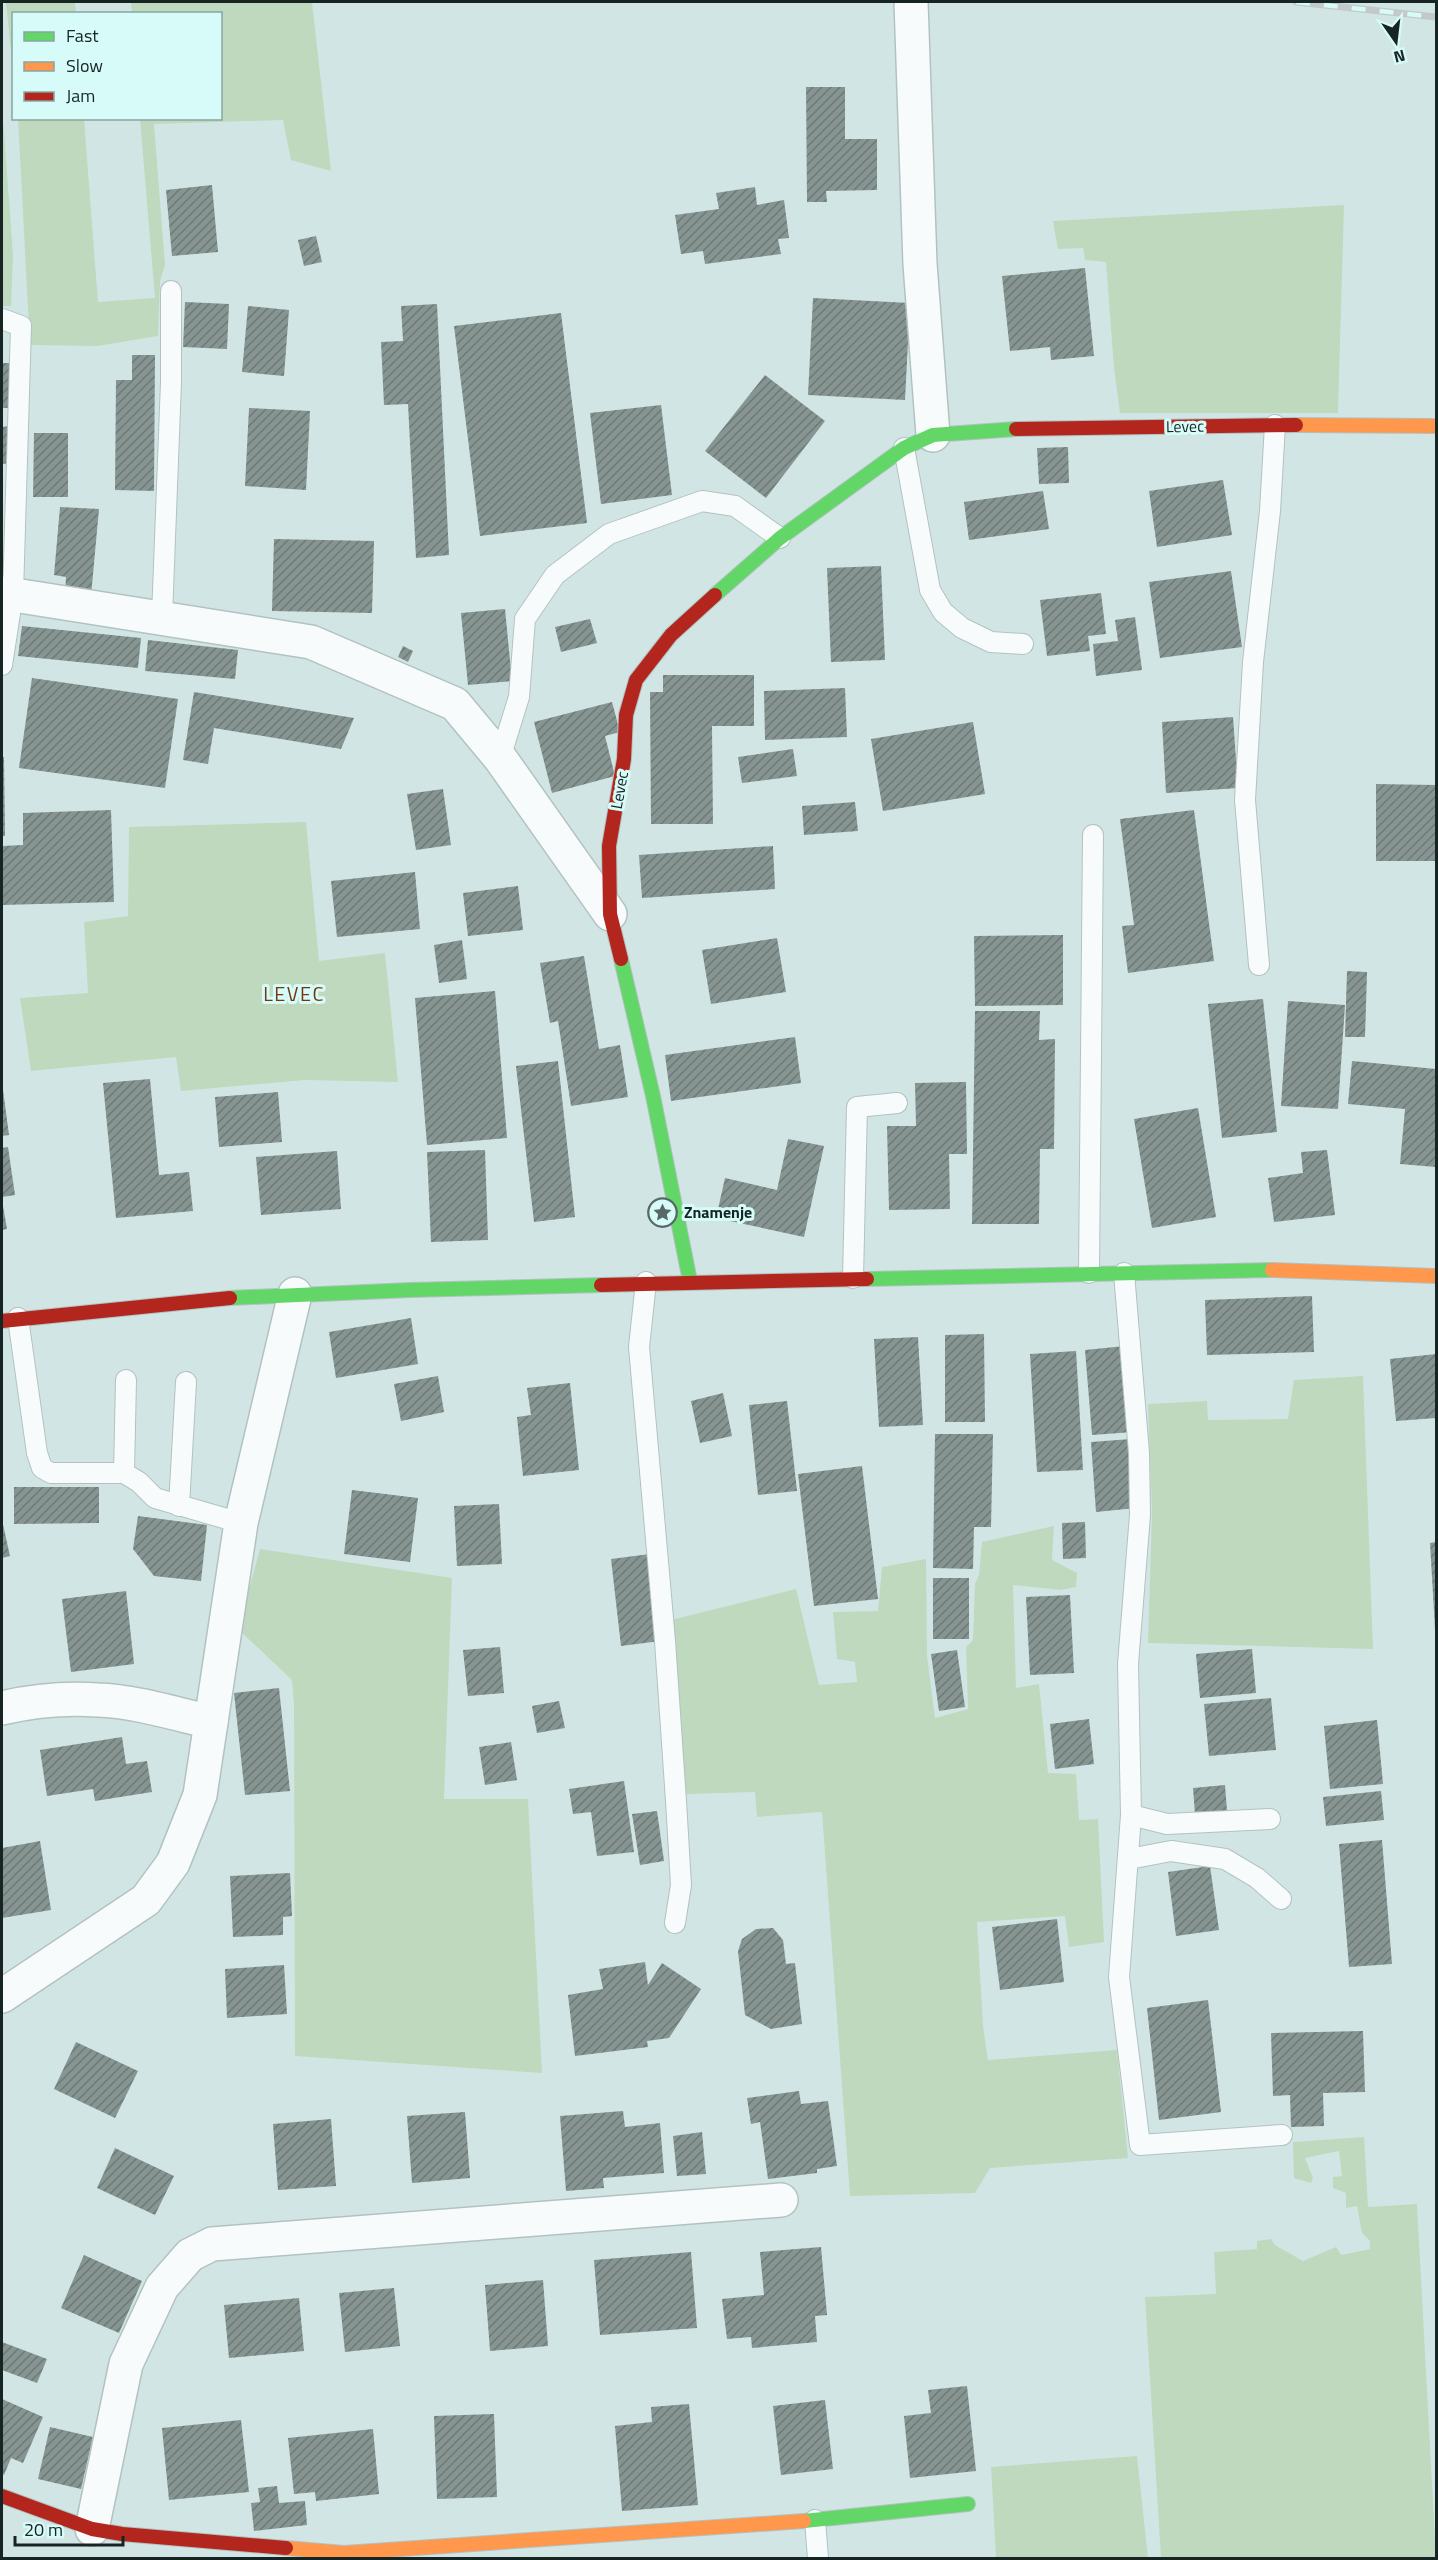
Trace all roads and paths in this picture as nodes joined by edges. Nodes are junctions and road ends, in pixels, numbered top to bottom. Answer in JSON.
{"nodes":[{"id":1,"x":911,"y":2,"type":"edge"},
{"id":2,"x":171,"y":291,"type":"dead end"},
{"id":3,"x":2,"y":319,"type":"edge"},
{"id":4,"x":1275,"y":425,"type":"junction"},
{"id":5,"x":1437,"y":426,"type":"edge"},
{"id":6,"x":919,"y":441,"type":"junction"},
{"id":7,"x":780,"y":538,"type":"junction"},
{"id":8,"x":7,"y":594,"type":"edge"},
{"id":9,"x":162,"y":617,"type":"junction"},
{"id":10,"x":1023,"y":644,"type":"dead end"},
{"id":11,"x":2,"y":665,"type":"edge"},
{"id":12,"x":500,"y":758,"type":"junction"},
{"id":13,"x":1093,"y":835,"type":"dead end"},
{"id":14,"x":610,"y":914,"type":"junction"},
{"id":15,"x":1259,"y":965,"type":"dead end"},
{"id":16,"x":897,"y":1103,"type":"dead end"},
{"id":17,"x":1089,"y":1273,"type":"junction"},
{"id":18,"x":1124,"y":1273,"type":"junction"},
{"id":19,"x":1436,"y":1275,"type":"edge"},
{"id":20,"x":853,"y":1278,"type":"junction"},
{"id":21,"x":690,"y":1281,"type":"junction"},
{"id":22,"x":646,"y":1282,"type":"junction"},
{"id":23,"x":295,"y":1294,"type":"junction"},
{"id":24,"x":10,"y":1319,"type":"edge"},
{"id":25,"x":126,"y":1380,"type":"dead end"},
{"id":26,"x":186,"y":1382,"type":"dead end"},
{"id":27,"x":124,"y":1473,"type":"junction"},
{"id":28,"x":179,"y":1506,"type":"junction"},
{"id":29,"x":241,"y":1523,"type":"junction"},
{"id":30,"x":2,"y":1708,"type":"edge"},
{"id":31,"x":211,"y":1722,"type":"junction"},
{"id":32,"x":1131,"y":1815,"type":"junction"},
{"id":33,"x":1270,"y":1819,"type":"dead end"},
{"id":34,"x":1129,"y":1859,"type":"junction"},
{"id":35,"x":1281,"y":1899,"type":"dead end"},
{"id":36,"x":675,"y":1923,"type":"dead end"},
{"id":37,"x":2,"y":1996,"type":"edge"},
{"id":38,"x":1282,"y":2135,"type":"dead end"},
{"id":39,"x":781,"y":2200,"type":"dead end"},
{"id":40,"x":2,"y":2496,"type":"edge"},
{"id":41,"x":968,"y":2504,"type":"dead end"},
{"id":42,"x":814,"y":2520,"type":"junction"},
{"id":43,"x":92,"y":2529,"type":"junction"},
{"id":44,"x":344,"y":2556,"type":"edge"},
{"id":45,"x":818,"y":2559,"type":"edge"}],
"edges":[{"from":1,"to":6,"type":"street"},
{"from":2,"to":9,"type":"lane"},
{"from":3,"to":8,"type":"lane"},
{"from":4,"to":5,"type":"street","name":"Levec"},
{"from":4,"to":6,"type":"street","name":"Levec"},
{"from":4,"to":15,"type":"lane"},
{"from":6,"to":7,"type":"street","name":"Levec"},
{"from":6,"to":10,"type":"lane"},
{"from":7,"to":12,"type":"lane"},
{"from":7,"to":14,"type":"street","name":"Levec"},
{"from":8,"to":9,"type":"street"},
{"from":8,"to":11,"type":"lane"},
{"from":9,"to":12,"type":"street"},
{"from":12,"to":14,"type":"street"},
{"from":13,"to":17,"type":"lane"},
{"from":14,"to":21,"type":"street","name":"Levec"},
{"from":16,"to":20,"type":"lane"},
{"from":17,"to":18,"type":"street"},
{"from":17,"to":20,"type":"street"},
{"from":18,"to":19,"type":"street"},
{"from":18,"to":32,"type":"lane"},
{"from":20,"to":21,"type":"street"},
{"from":21,"to":22,"type":"street"},
{"from":22,"to":23,"type":"street"},
{"from":22,"to":36,"type":"lane"},
{"from":23,"to":24,"type":"street"},
{"from":23,"to":29,"type":"street"},
{"from":24,"to":27,"type":"lane"},
{"from":25,"to":27,"type":"lane"},
{"from":26,"to":28,"type":"lane"},
{"from":27,"to":28,"type":"lane"},
{"from":28,"to":29,"type":"lane"},
{"from":29,"to":31,"type":"street"},
{"from":30,"to":31,"type":"street"},
{"from":31,"to":37,"type":"street"},
{"from":32,"to":33,"type":"lane"},
{"from":32,"to":34,"type":"lane"},
{"from":34,"to":35,"type":"lane"},
{"from":34,"to":38,"type":"lane"},
{"from":39,"to":43,"type":"street"},
{"from":40,"to":43,"type":"street"},
{"from":41,"to":42,"type":"street"},
{"from":42,"to":44,"type":"street"},
{"from":42,"to":45,"type":"lane"},
{"from":43,"to":44,"type":"street"}]}
